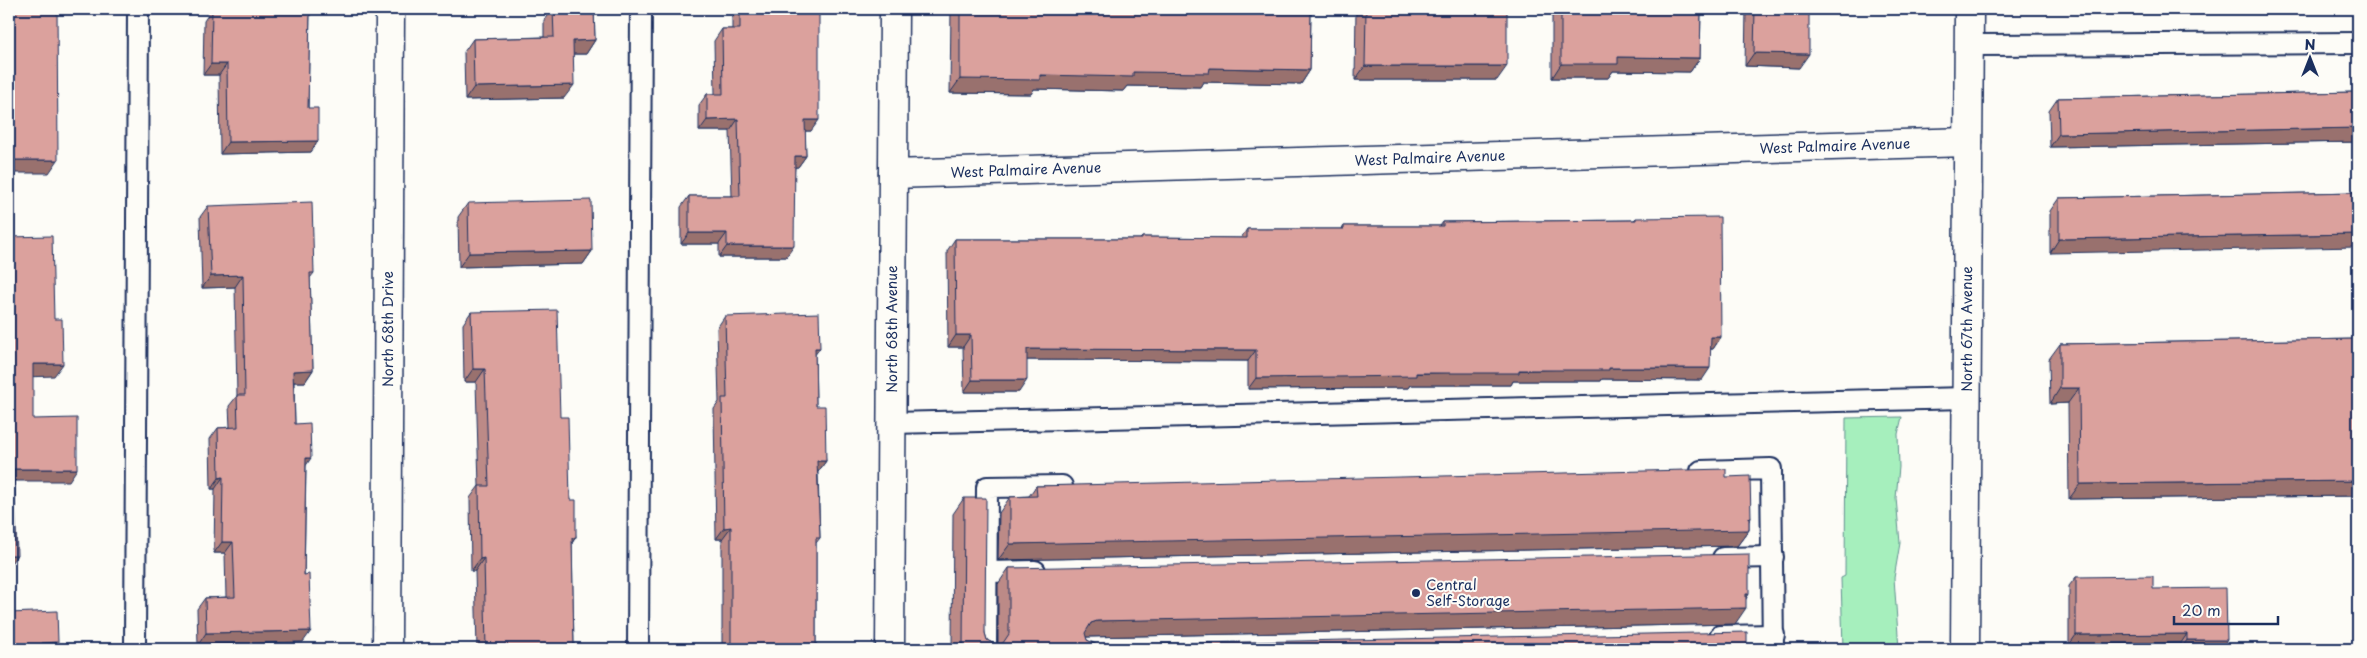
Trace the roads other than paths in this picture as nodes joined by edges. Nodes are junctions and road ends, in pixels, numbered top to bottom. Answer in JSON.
{"nodes":[{"id":1,"x":138,"y":9,"type":"edge"},
{"id":2,"x":390,"y":9,"type":"edge"},
{"id":3,"x":641,"y":9,"type":"edge"},
{"id":4,"x":894,"y":9,"type":"edge"},
{"id":5,"x":1969,"y":9,"type":"edge"},
{"id":6,"x":2358,"y":43,"type":"edge"},
{"id":7,"x":1969,"y":45,"type":"junction"},
{"id":8,"x":1968,"y":142,"type":"junction"},
{"id":9,"x":893,"y":174,"type":"junction"},
{"id":10,"x":1967,"y":398,"type":"junction"},
{"id":11,"x":892,"y":423,"type":"junction"},
{"id":12,"x":1681,"y":471,"type":"edge"},
{"id":13,"x":1076,"y":485,"type":"edge"},
{"id":14,"x":1772,"y":557,"type":"junction"},
{"id":15,"x":1703,"y":558,"type":"edge"},
{"id":16,"x":1056,"y":570,"type":"edge"},
{"id":17,"x":986,"y":572,"type":"junction"},
{"id":18,"x":1705,"y":637,"type":"edge"},
{"id":19,"x":1774,"y":642,"type":"edge"},
{"id":20,"x":135,"y":649,"type":"edge"},
{"id":21,"x":387,"y":649,"type":"edge"},
{"id":22,"x":638,"y":649,"type":"edge"},
{"id":23,"x":890,"y":649,"type":"edge"},
{"id":24,"x":986,"y":649,"type":"edge"},
{"id":25,"x":1965,"y":649,"type":"edge"}],
"edges":[{"from":1,"to":20,"type":"lane"},
{"from":2,"to":21,"type":"street","name":"North 68th Drive"},
{"from":3,"to":22,"type":"lane"},
{"from":4,"to":9,"type":"street","name":"North 68th Avenue"},
{"from":5,"to":7,"type":"street","name":"North 67th Avenue"},
{"from":6,"to":7,"type":"lane"},
{"from":7,"to":8,"type":"street","name":"North 67th Avenue"},
{"from":8,"to":9,"type":"street","name":"West Palmaire Avenue"},
{"from":8,"to":10,"type":"street","name":"North 67th Avenue"},
{"from":9,"to":11,"type":"street","name":"North 68th Avenue"},
{"from":10,"to":11,"type":"lane"},
{"from":10,"to":25,"type":"street","name":"North 67th Avenue"},
{"from":11,"to":23,"type":"street","name":"North 68th Avenue"},
{"from":12,"to":14,"type":"lane"},
{"from":13,"to":17,"type":"lane"},
{"from":14,"to":15,"type":"lane"},
{"from":14,"to":19,"type":"lane"},
{"from":16,"to":17,"type":"lane"},
{"from":17,"to":24,"type":"lane"},
{"from":18,"to":19,"type":"lane"}]}
